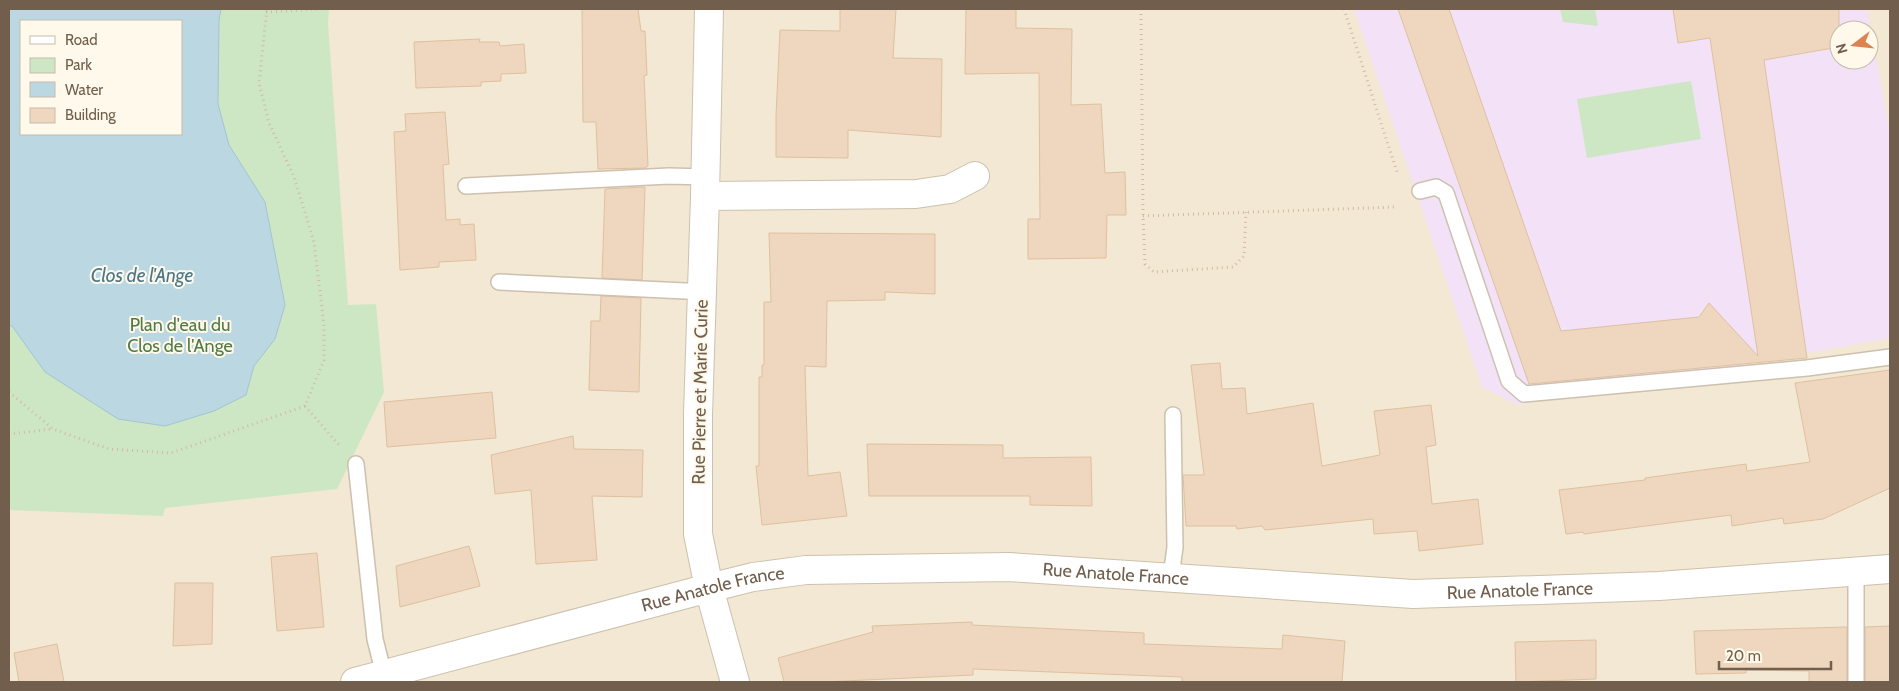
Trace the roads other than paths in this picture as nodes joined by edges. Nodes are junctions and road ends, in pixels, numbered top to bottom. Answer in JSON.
{"nodes":[{"id":1,"x":708,"y":9,"type":"edge"},
{"id":2,"x":975,"y":176,"type":"dead end"},
{"id":3,"x":466,"y":186,"type":"dead end"},
{"id":4,"x":706,"y":187,"type":"junction"},
{"id":5,"x":1420,"y":191,"type":"dead end"},
{"id":6,"x":499,"y":282,"type":"dead end"},
{"id":7,"x":702,"y":291,"type":"junction"},
{"id":8,"x":1890,"y":357,"type":"edge"},
{"id":9,"x":1173,"y":415,"type":"dead end"},
{"id":10,"x":356,"y":464,"type":"road end"},
{"id":11,"x":1890,"y":570,"type":"edge"},
{"id":12,"x":1856,"y":572,"type":"junction"},
{"id":13,"x":1172,"y":577,"type":"junction"},
{"id":14,"x":709,"y":588,"type":"junction"},
{"id":15,"x":384,"y":675,"type":"junction"},
{"id":16,"x":354,"y":682,"type":"edge"},
{"id":17,"x":735,"y":682,"type":"edge"},
{"id":18,"x":1856,"y":682,"type":"edge"}],
"edges":[{"from":1,"to":4,"type":"street","name":"Rue Pierre et Marie Curie"},
{"from":2,"to":4,"type":"street"},
{"from":3,"to":4,"type":"lane"},
{"from":4,"to":7,"type":"street","name":"Rue Pierre et Marie Curie"},
{"from":5,"to":8,"type":"lane"},
{"from":6,"to":7,"type":"lane"},
{"from":7,"to":14,"type":"street","name":"Rue Pierre et Marie Curie"},
{"from":9,"to":13,"type":"lane"},
{"from":10,"to":15,"type":"lane"},
{"from":11,"to":12,"type":"street","name":"Rue Anatole France"},
{"from":12,"to":13,"type":"street","name":"Rue Anatole France"},
{"from":12,"to":18,"type":"lane"},
{"from":13,"to":14,"type":"street","name":"Rue Anatole France"},
{"from":14,"to":15,"type":"street","name":"Rue Anatole France"},
{"from":14,"to":17,"type":"street","name":"Rue Pierre et Marie Curie"},
{"from":15,"to":16,"type":"street","name":"Rue Anatole France"}]}
